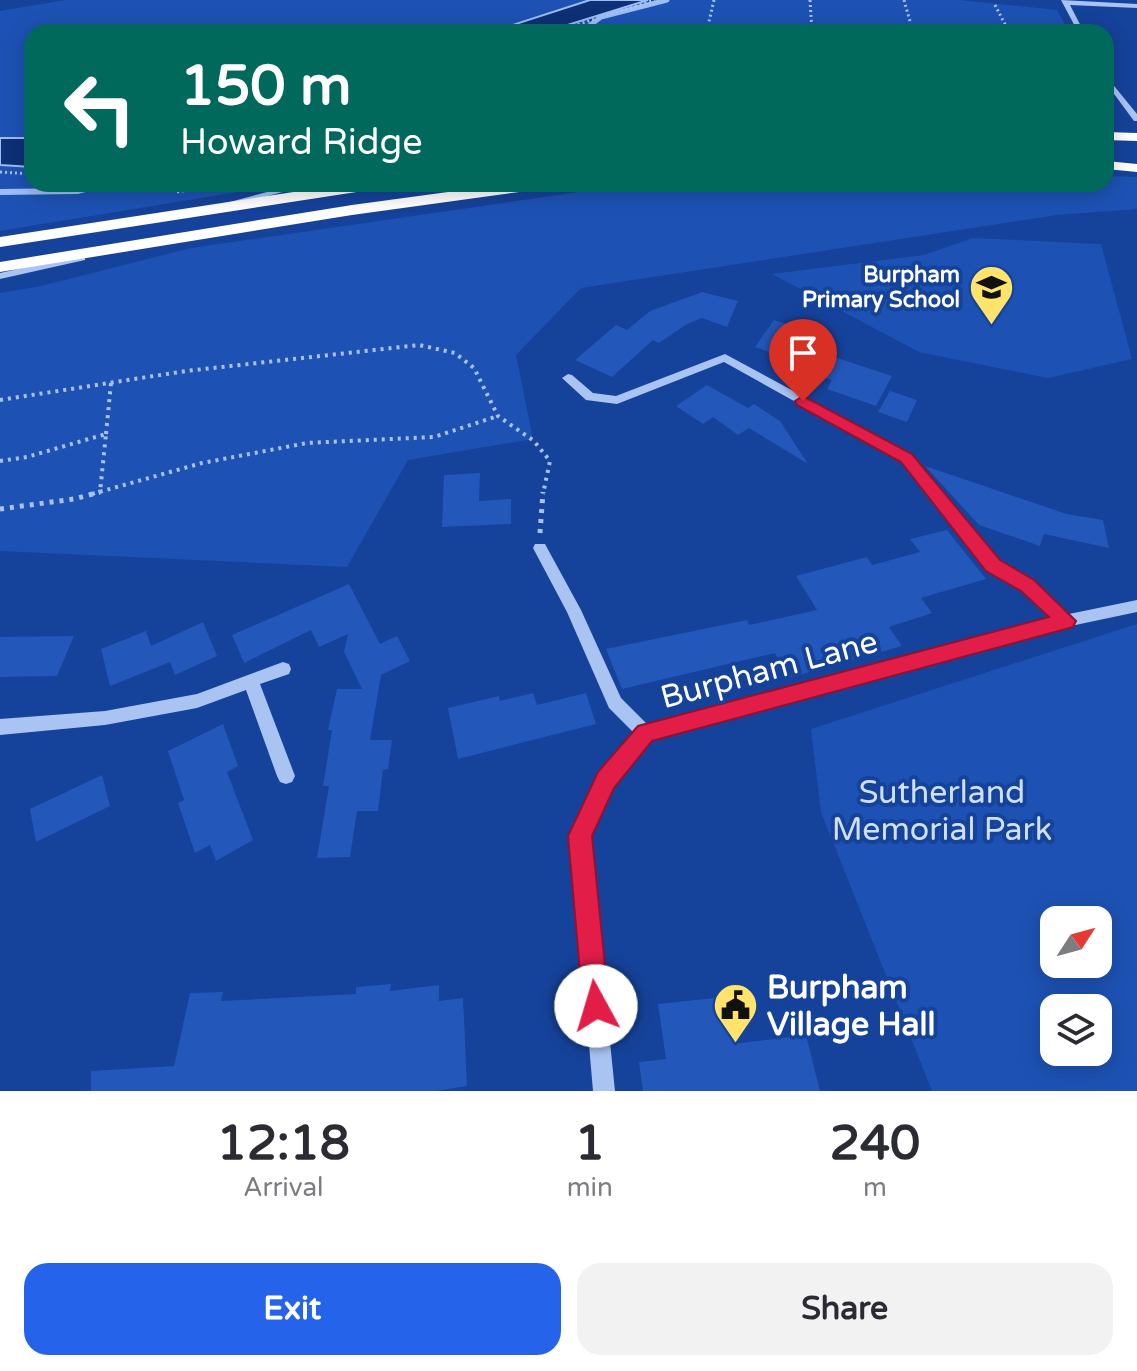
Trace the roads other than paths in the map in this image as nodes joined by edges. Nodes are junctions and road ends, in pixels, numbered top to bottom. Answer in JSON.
{"nodes":[{"id":1,"x":1065,"y":1,"type":"edge"},
{"id":2,"x":1137,"y":6,"type":"edge"},
{"id":3,"x":1077,"y":24,"type":"edge"},
{"id":4,"x":1114,"y":91,"type":"edge"},
{"id":5,"x":1117,"y":96,"type":"joint"},
{"id":6,"x":1137,"y":119,"type":"edge"},
{"id":7,"x":1114,"y":136,"type":"edge"},
{"id":8,"x":1137,"y":137,"type":"edge"},
{"id":9,"x":1114,"y":166,"type":"edge"},
{"id":10,"x":1137,"y":168,"type":"edge"},
{"id":11,"x":276,"y":192,"type":"edge"},
{"id":12,"x":325,"y":192,"type":"edge"},
{"id":13,"x":483,"y":192,"type":"edge"},
{"id":14,"x":196,"y":212,"type":"junction"},
{"id":15,"x":0,"y":242,"type":"edge"},
{"id":16,"x":121,"y":248,"type":"junction"},
{"id":17,"x":0,"y":267,"type":"edge"},
{"id":18,"x":0,"y":276,"type":"edge"},
{"id":19,"x":568,"y":378,"type":"dead end"},
{"id":20,"x":540,"y":548,"type":"road end"},
{"id":21,"x":1137,"y":606,"type":"edge"},
{"id":22,"x":1066,"y":621,"type":"junction"},
{"id":23,"x":283,"y":669,"type":"dead end"},
{"id":24,"x":251,"y":681,"type":"junction"},
{"id":25,"x":0,"y":727,"type":"edge"},
{"id":26,"x":645,"y":733,"type":"junction"},
{"id":27,"x":286,"y":776,"type":"dead end"},
{"id":28,"x":604,"y":1091,"type":"edge"}],
"edges":[{"from":1,"to":2,"type":"street"},
{"from":1,"to":3,"type":"street"},
{"from":4,"to":5,"type":"street"},
{"from":5,"to":6,"type":"street"},
{"from":7,"to":8,"type":"highway"},
{"from":9,"to":10,"type":"highway"},
{"from":11,"to":14,"type":"street"},
{"from":12,"to":14,"type":"highway"},
{"from":13,"to":16,"type":"highway"},
{"from":14,"to":15,"type":"highway"},
{"from":16,"to":17,"type":"highway"},
{"from":16,"to":18,"type":"street"},
{"from":19,"to":22,"type":"street"},
{"from":20,"to":26,"type":"street"},
{"from":21,"to":22,"type":"street","name":"Burpham Lane"},
{"from":22,"to":26,"type":"street","name":"Burpham Lane"},
{"from":23,"to":24,"type":"street"},
{"from":24,"to":25,"type":"street"},
{"from":24,"to":27,"type":"street"},
{"from":26,"to":28,"type":"street","name":"Burpham Lane"}]}
